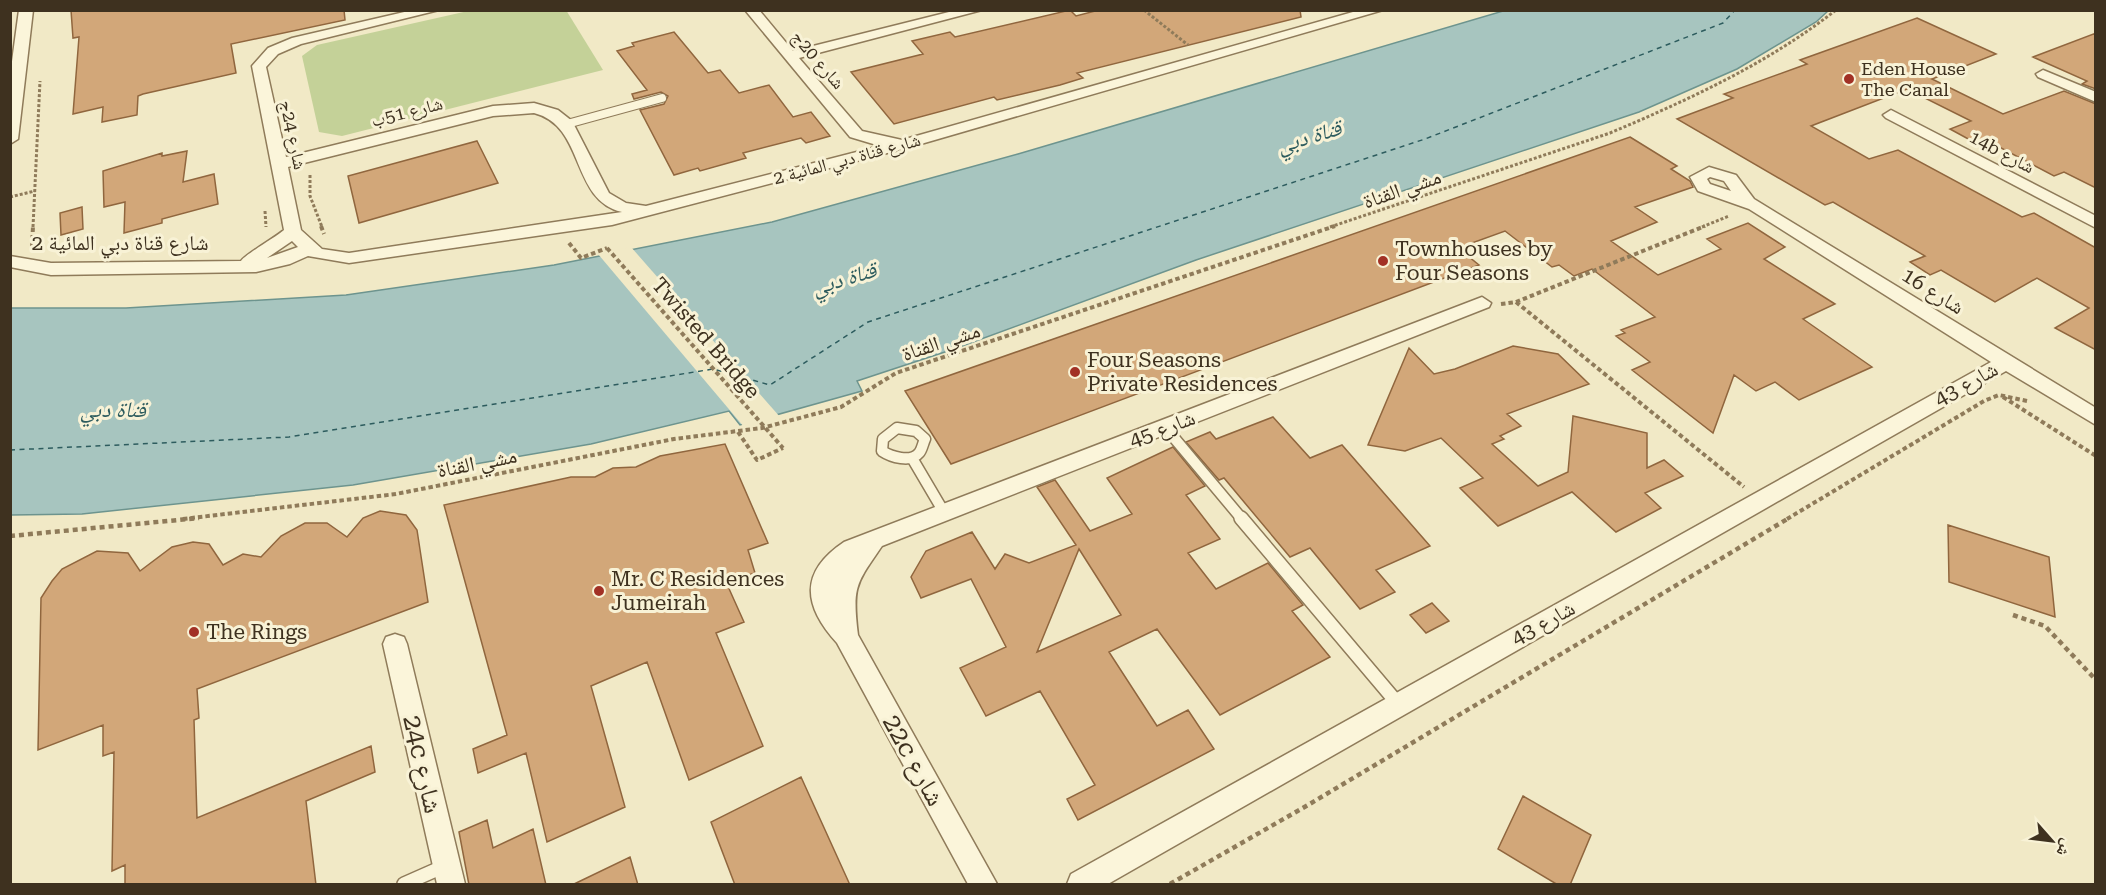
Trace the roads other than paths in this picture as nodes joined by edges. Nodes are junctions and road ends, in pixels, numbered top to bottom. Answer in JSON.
{"nodes":[{"id":1,"x":26,"y":10,"type":"edge"},
{"id":2,"x":433,"y":10,"type":"edge"},
{"id":3,"x":751,"y":10,"type":"edge"},
{"id":4,"x":976,"y":10,"type":"edge"},
{"id":5,"x":1377,"y":10,"type":"edge"},
{"id":6,"x":788,"y":56,"type":"junction"},
{"id":7,"x":15,"y":62,"type":"edge"},
{"id":8,"x":2043,"y":74,"type":"dead end"},
{"id":9,"x":662,"y":98,"type":"dead end"},
{"id":10,"x":2096,"y":98,"type":"edge"},
{"id":11,"x":1891,"y":115,"type":"dead end"},
{"id":12,"x":567,"y":124,"type":"junction"},
{"id":13,"x":856,"y":134,"type":"junction"},
{"id":14,"x":10,"y":139,"type":"edge"},
{"id":15,"x":908,"y":143,"type":"junction"},
{"id":16,"x":837,"y":162,"type":"junction"},
{"id":17,"x":279,"y":164,"type":"junction"},
{"id":18,"x":602,"y":196,"type":"junction"},
{"id":19,"x":1751,"y":203,"type":"road end"},
{"id":20,"x":649,"y":211,"type":"junction"},
{"id":21,"x":2096,"y":223,"type":"edge"},
{"id":22,"x":579,"y":227,"type":"junction"},
{"id":23,"x":293,"y":231,"type":"junction"},
{"id":24,"x":309,"y":249,"type":"junction"},
{"id":25,"x":10,"y":261,"type":"edge"},
{"id":26,"x":231,"y":264,"type":"junction"},
{"id":27,"x":1482,"y":303,"type":"road end"},
{"id":28,"x":2006,"y":362,"type":"junction"},
{"id":29,"x":2096,"y":418,"type":"edge"},
{"id":30,"x":1165,"y":427,"type":"junction"},
{"id":31,"x":912,"y":458,"type":"dead end"},
{"id":32,"x":945,"y":514,"type":"junction"},
{"id":33,"x":875,"y":540,"type":"joint"},
{"id":34,"x":395,"y":644,"type":"dead end"},
{"id":35,"x":1399,"y":705,"type":"junction"},
{"id":36,"x":449,"y":875,"type":"edge"},
{"id":37,"x":404,"y":885,"type":"edge"},
{"id":38,"x":983,"y":885,"type":"edge"},
{"id":39,"x":1081,"y":885,"type":"edge"}],
"edges":[{"from":1,"to":7,"type":"street"},
{"from":2,"to":17,"type":"street","name":"شارع 24ج"},
{"from":3,"to":6,"type":"street","name":"شارع 20ج"},
{"from":4,"to":6,"type":"street"},
{"from":5,"to":15,"type":"street","name":"شارع قناة دبي المائية 2"},
{"from":6,"to":13,"type":"street","name":"شارع 20ج"},
{"from":7,"to":14,"type":"street"},
{"from":8,"to":10,"type":"street"},
{"from":9,"to":12,"type":"lane"},
{"from":11,"to":21,"type":"street","name":"14b شارع"},
{"from":12,"to":17,"type":"street","name":"شارع 51ب"},
{"from":12,"to":18,"type":"street"},
{"from":13,"to":15,"type":"street"},
{"from":13,"to":16,"type":"street"},
{"from":15,"to":16,"type":"street","name":"شارع قناة دبي المائية 2"},
{"from":16,"to":20,"type":"street","name":"شارع قناة دبي المائية 2"},
{"from":17,"to":23,"type":"street","name":"شارع 24ج"},
{"from":18,"to":20,"type":"street"},
{"from":18,"to":22,"type":"street"},
{"from":19,"to":28,"type":"street","name":"شارع 16"},
{"from":20,"to":22,"type":"street","name":"شارع قناة دبي المائية 2"},
{"from":22,"to":24,"type":"street","name":"شارع قناة دبي المائية 2"},
{"from":23,"to":24,"type":"street"},
{"from":23,"to":26,"type":"street","name":"شارع قناة دبي المائية 2"},
{"from":24,"to":26,"type":"street","name":"شارع قناة دبي المائية 2"},
{"from":25,"to":26,"type":"street","name":"شارع قناة دبي المائية 2"},
{"from":27,"to":30,"type":"street","name":"شارع 45"},
{"from":28,"to":29,"type":"street","name":"شارع 16"},
{"from":28,"to":35,"type":"street","name":"شارع 43"},
{"from":30,"to":32,"type":"street","name":"شارع 45"},
{"from":30,"to":35,"type":"lane"},
{"from":31,"to":32,"type":"lane"},
{"from":32,"to":33,"type":"street","name":"شارع 45"},
{"from":33,"to":38,"type":"street","name":"22c شارع"},
{"from":34,"to":36,"type":"street","name":"24c شارع"},
{"from":35,"to":39,"type":"street","name":"شارع 43"},
{"from":36,"to":37,"type":"lane"}]}
